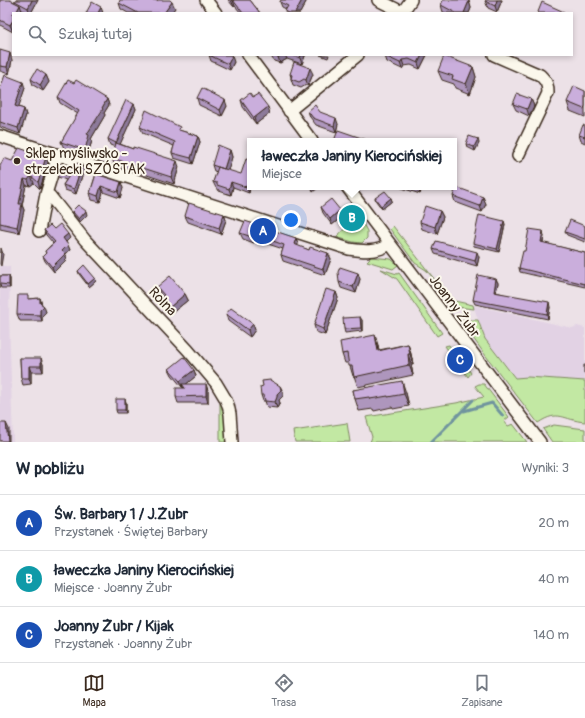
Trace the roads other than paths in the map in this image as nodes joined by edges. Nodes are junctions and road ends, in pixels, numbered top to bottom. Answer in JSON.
{"nodes":[{"id":1,"x":206,"y":0,"type":"edge"},
{"id":2,"x":378,"y":0,"type":"edge"},
{"id":3,"x":411,"y":0,"type":"edge"},
{"id":4,"x":215,"y":12,"type":"edge"},
{"id":5,"x":401,"y":12,"type":"edge"},
{"id":6,"x":404,"y":12,"type":"edge"},
{"id":7,"x":249,"y":56,"type":"edge"},
{"id":8,"x":357,"y":56,"type":"edge"},
{"id":9,"x":496,"y":56,"type":"edge"},
{"id":10,"x":289,"y":110,"type":"junction"},
{"id":11,"x":0,"y":136,"type":"edge"},
{"id":12,"x":310,"y":138,"type":"edge"},
{"id":13,"x":58,"y":155,"type":"junction"},
{"id":14,"x":518,"y":156,"type":"dead end"},
{"id":15,"x":348,"y":190,"type":"edge"},
{"id":16,"x":46,"y":194,"type":"junction"},
{"id":17,"x":39,"y":231,"type":"dead end"},
{"id":18,"x":389,"y":244,"type":"junction"},
{"id":19,"x":232,"y":442,"type":"edge"},
{"id":20,"x":540,"y":442,"type":"edge"}],
"edges":[{"from":1,"to":4,"type":"street"},
{"from":2,"to":5,"type":"street"},
{"from":3,"to":6,"type":"street"},
{"from":7,"to":10,"type":"street"},
{"from":8,"to":10,"type":"street"},
{"from":9,"to":14,"type":"street"},
{"from":10,"to":12,"type":"street"},
{"from":11,"to":13,"type":"street"},
{"from":13,"to":16,"type":"street"},
{"from":13,"to":18,"type":"street"},
{"from":15,"to":18,"type":"street","name":"Joanny Żubr"},
{"from":16,"to":17,"type":"street"},
{"from":16,"to":19,"type":"street","name":"Rolna"},
{"from":18,"to":20,"type":"street","name":"Joanny Żubr"}]}
